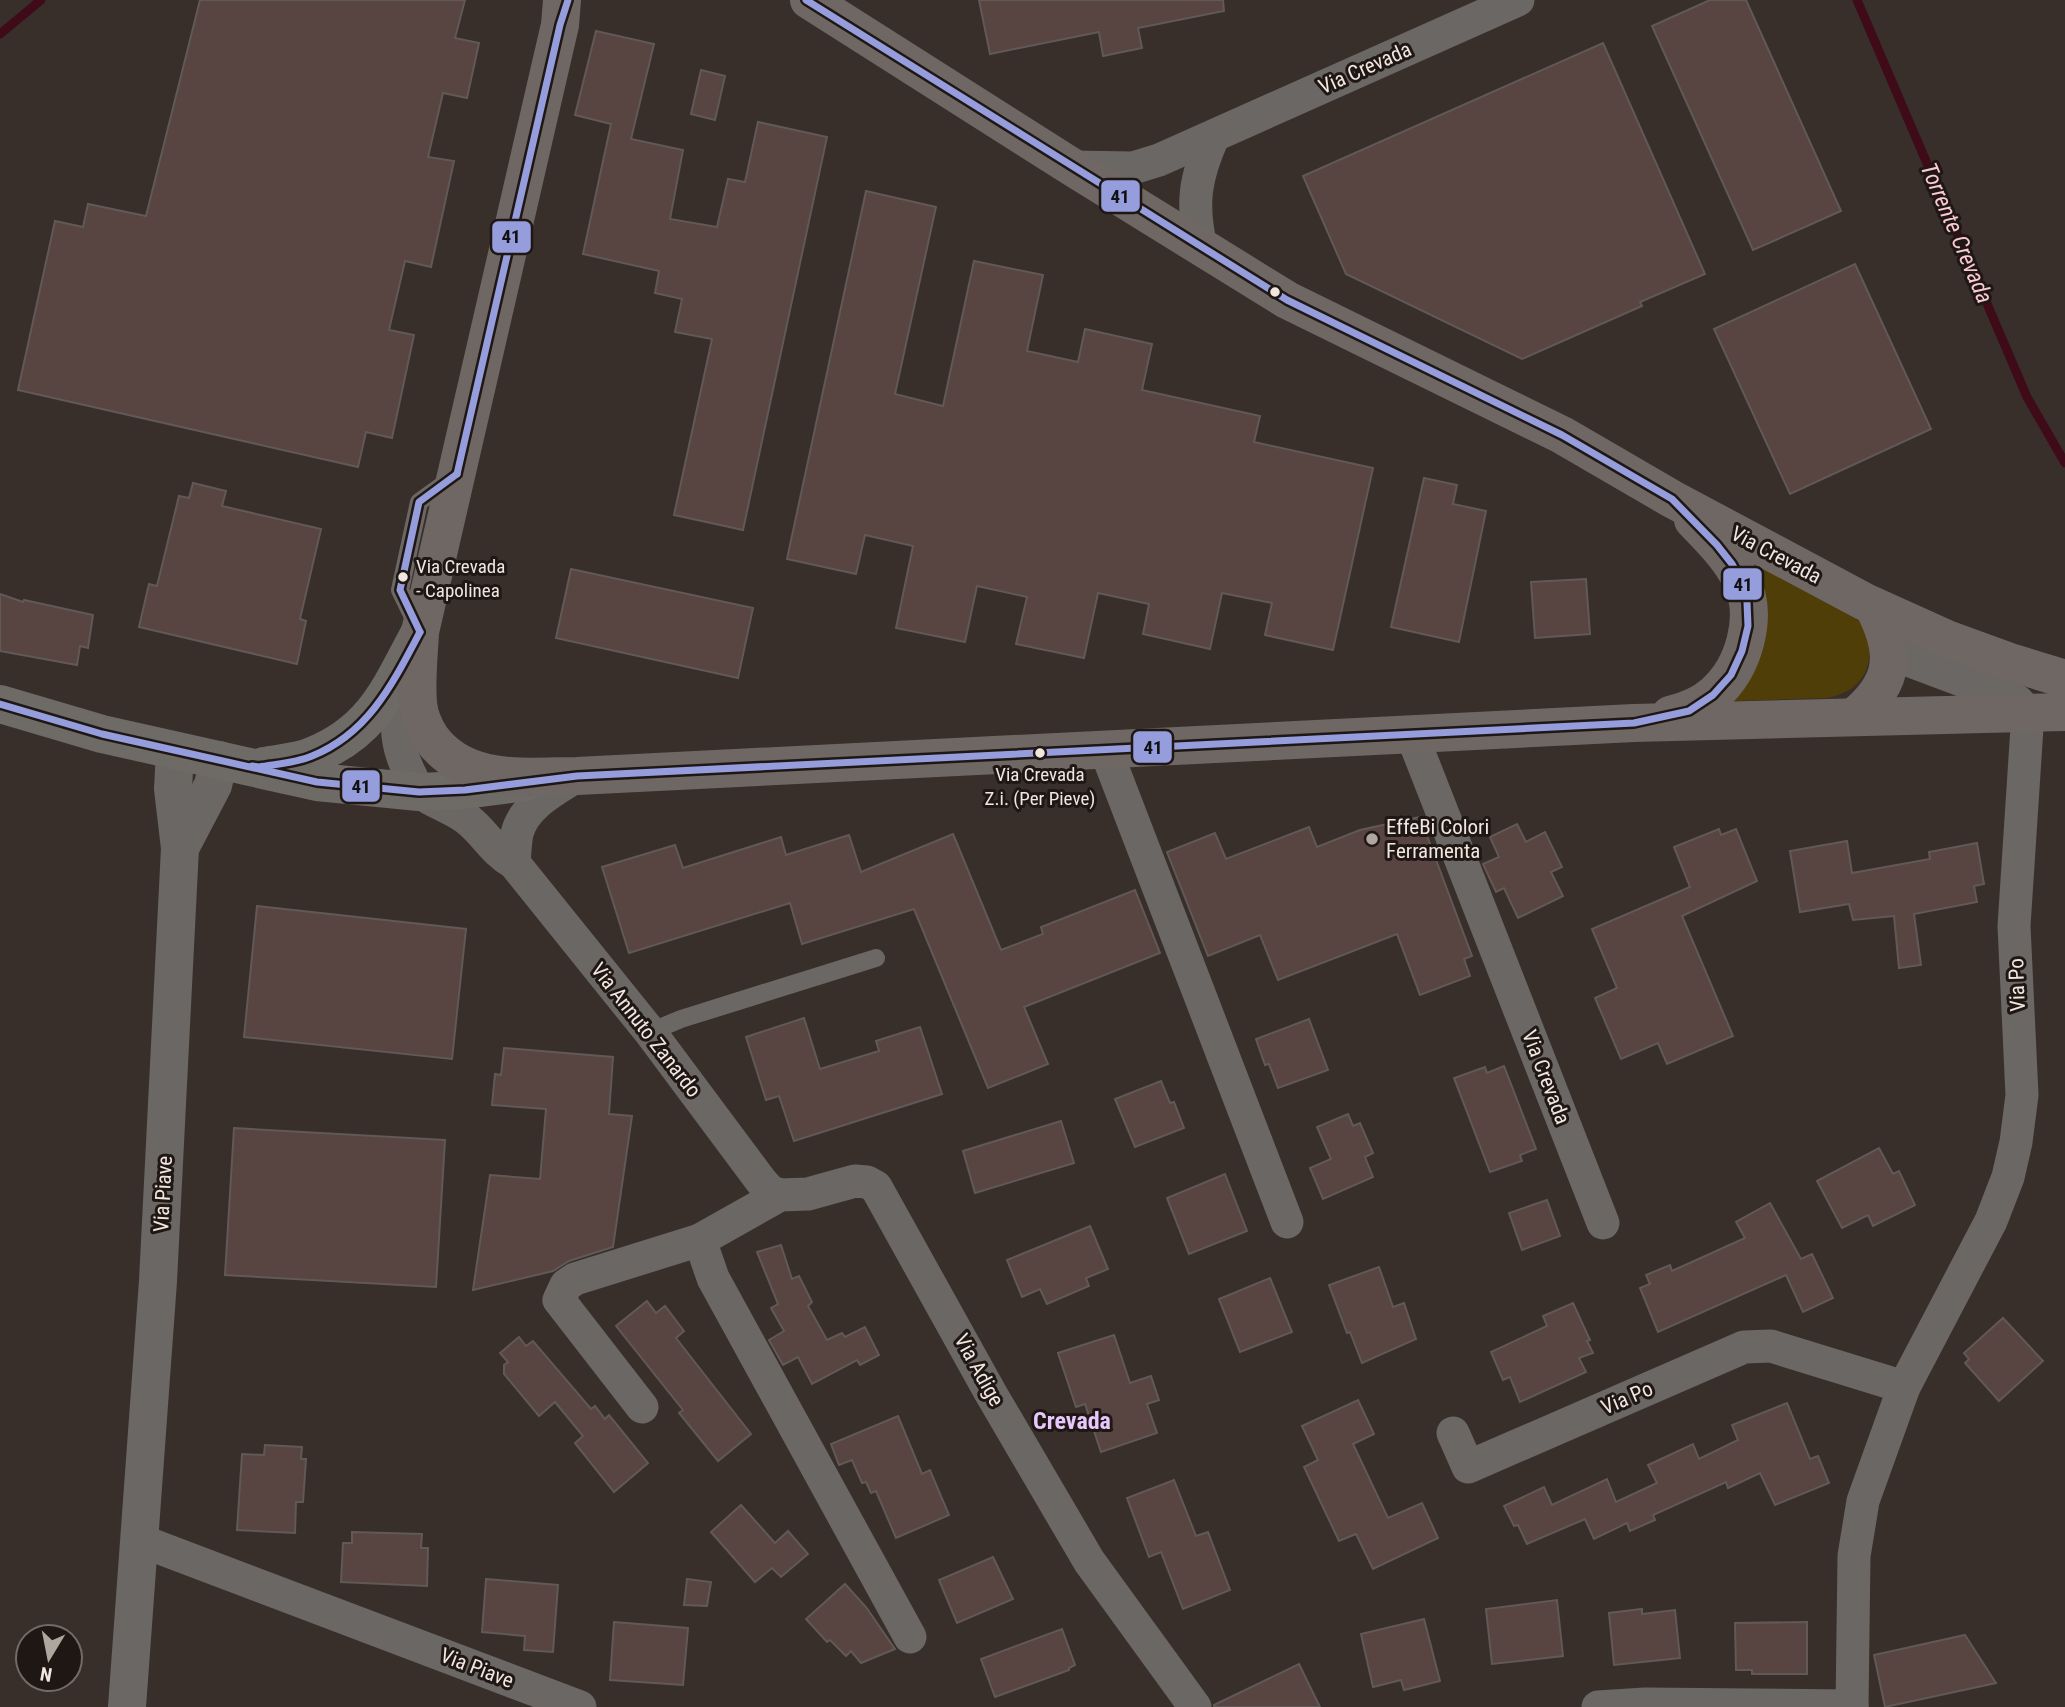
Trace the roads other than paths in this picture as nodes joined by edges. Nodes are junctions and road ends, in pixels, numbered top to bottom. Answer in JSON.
{"nodes":[{"id":1,"x":1518,"y":0,"type":"edge"},
{"id":2,"x":811,"y":1,"type":"edge"},
{"id":3,"x":563,"y":8,"type":"edge"},
{"id":4,"x":1213,"y":137,"type":"junction"},
{"id":5,"x":1072,"y":167,"type":"junction"},
{"id":6,"x":1201,"y":248,"type":"junction"},
{"id":7,"x":1672,"y":499,"type":"junction"},
{"id":8,"x":1873,"y":606,"type":"junction"},
{"id":9,"x":420,"y":632,"type":"junction"},
{"id":10,"x":1889,"y":647,"type":"junction"},
{"id":11,"x":2065,"y":679,"type":"edge"},
{"id":12,"x":0,"y":704,"type":"edge"},
{"id":13,"x":2028,"y":712,"type":"junction"},
{"id":14,"x":2065,"y":712,"type":"edge"},
{"id":15,"x":1855,"y":716,"type":"junction"},
{"id":16,"x":1634,"y":723,"type":"junction"},
{"id":17,"x":1412,"y":735,"type":"junction"},
{"id":18,"x":175,"y":751,"type":"junction"},
{"id":19,"x":1106,"y":751,"type":"junction"},
{"id":20,"x":219,"y":760,"type":"junction"},
{"id":21,"x":259,"y":767,"type":"junction"},
{"id":22,"x":577,"y":776,"type":"junction"},
{"id":23,"x":419,"y":792,"type":"junction"},
{"id":24,"x":180,"y":848,"type":"junction"},
{"id":25,"x":514,"y":863,"type":"junction"},
{"id":26,"x":876,"y":958,"type":"dead end"},
{"id":27,"x":650,"y":1032,"type":"junction"},
{"id":28,"x":780,"y":1195,"type":"junction"},
{"id":29,"x":1287,"y":1222,"type":"dead end"},
{"id":30,"x":1603,"y":1223,"type":"dead end"},
{"id":31,"x":700,"y":1240,"type":"junction"},
{"id":32,"x":1904,"y":1387,"type":"junction"},
{"id":33,"x":642,"y":1407,"type":"dead end"},
{"id":34,"x":1453,"y":1433,"type":"dead end"},
{"id":35,"x":139,"y":1540,"type":"junction"},
{"id":36,"x":910,"y":1637,"type":"dead end"},
{"id":37,"x":127,"y":1707,"type":"edge"},
{"id":38,"x":580,"y":1707,"type":"edge"},
{"id":39,"x":1195,"y":1707,"type":"edge"},
{"id":40,"x":1598,"y":1707,"type":"edge"},
{"id":41,"x":1852,"y":1707,"type":"edge"}],
"edges":[{"from":1,"to":4,"type":"street","name":"Via Crevada"},
{"from":2,"to":5,"type":"main road","name":"Via Crevada"},
{"from":3,"to":9,"type":"main road"},
{"from":4,"to":5,"type":"street","name":"Via Crevada"},
{"from":4,"to":6,"type":"street"},
{"from":5,"to":6,"type":"main road","name":"Via Crevada"},
{"from":6,"to":7,"type":"main road","name":"Via Crevada"},
{"from":7,"to":8,"type":"main road","name":"Via Crevada"},
{"from":7,"to":16,"type":"main road"},
{"from":8,"to":10,"type":"main road"},
{"from":8,"to":11,"type":"main road","name":"Via Crevada"},
{"from":9,"to":21,"type":"main road"},
{"from":9,"to":22,"type":"main road"},
{"from":9,"to":23,"type":"street"},
{"from":10,"to":13,"type":"street"},
{"from":10,"to":15,"type":"main road"},
{"from":12,"to":18,"type":"main road"},
{"from":13,"to":14,"type":"main road"},
{"from":13,"to":15,"type":"main road"},
{"from":13,"to":32,"type":"street","name":"Via Po"},
{"from":15,"to":16,"type":"main road"},
{"from":16,"to":17,"type":"main road"},
{"from":17,"to":19,"type":"main road"},
{"from":17,"to":30,"type":"street","name":"Via Crevada"},
{"from":18,"to":20,"type":"main road"},
{"from":18,"to":24,"type":"street","name":"Via Piave"},
{"from":19,"to":22,"type":"main road"},
{"from":19,"to":29,"type":"street"},
{"from":20,"to":21,"type":"main road"},
{"from":20,"to":24,"type":"street","name":"Via Piave"},
{"from":21,"to":23,"type":"main road"},
{"from":22,"to":23,"type":"main road"},
{"from":22,"to":25,"type":"street"},
{"from":23,"to":25,"type":"street","name":"Via Annuto Zanardo"},
{"from":24,"to":35,"type":"street","name":"Via Piave"},
{"from":25,"to":27,"type":"street","name":"Via Annuto Zanardo"},
{"from":26,"to":27,"type":"lane"},
{"from":27,"to":28,"type":"street","name":"Via Annuto Zanardo"},
{"from":28,"to":31,"type":"street","name":"Via Adige"},
{"from":28,"to":39,"type":"street","name":"Via Adige"},
{"from":31,"to":33,"type":"street","name":"Via Adige"},
{"from":31,"to":36,"type":"street"},
{"from":32,"to":34,"type":"street","name":"Via Po"},
{"from":32,"to":41,"type":"street","name":"Via Po"},
{"from":35,"to":37,"type":"street","name":"Via Piave"},
{"from":35,"to":38,"type":"street","name":"Via Piave"},
{"from":40,"to":41,"type":"street"}]}
